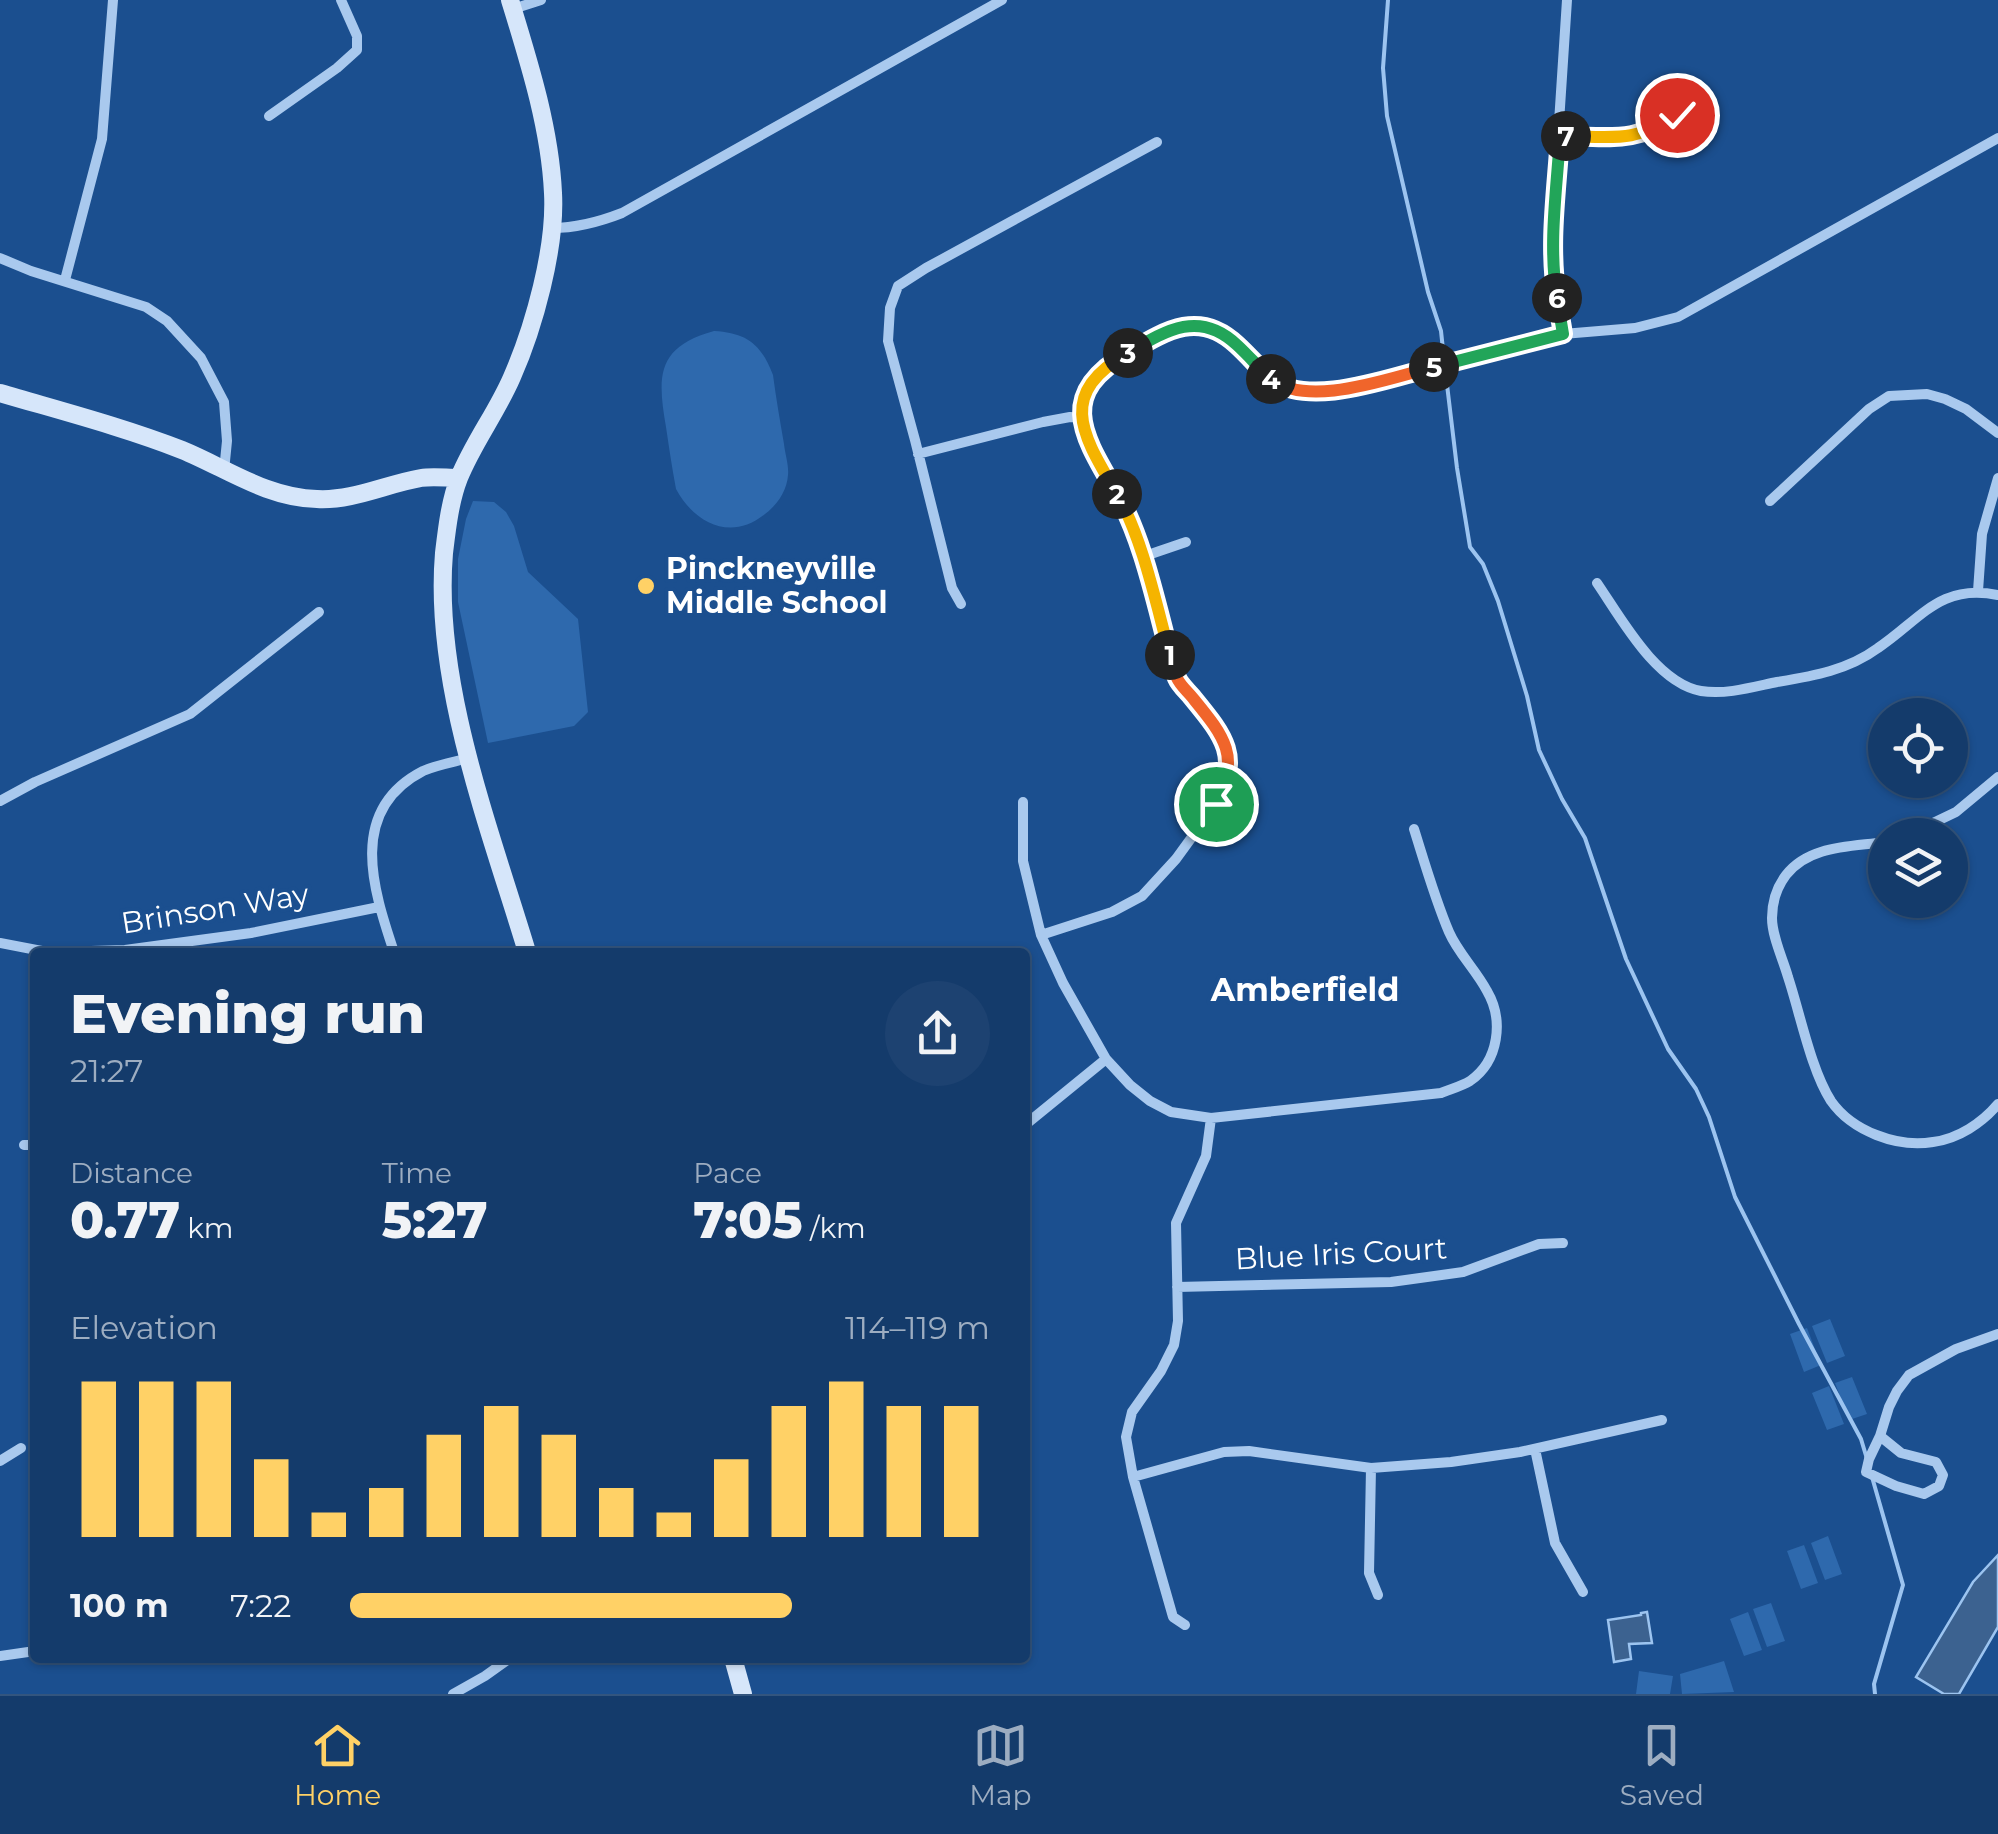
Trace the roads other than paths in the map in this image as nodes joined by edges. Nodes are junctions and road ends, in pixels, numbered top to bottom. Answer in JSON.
{"nodes":[{"id":1,"x":113,"y":0,"type":"edge"},
{"id":2,"x":340,"y":0,"type":"edge"},
{"id":3,"x":541,"y":0,"type":"edge"},
{"id":4,"x":1002,"y":0,"type":"edge"},
{"id":5,"x":1567,"y":0,"type":"edge"},
{"id":6,"x":512,"y":4,"type":"edge"},
{"id":7,"x":1706,"y":90,"type":"dead end"},
{"id":8,"x":269,"y":116,"type":"dead end"},
{"id":9,"x":1560,"y":136,"type":"junction"},
{"id":10,"x":1998,"y":138,"type":"edge"},
{"id":11,"x":1157,"y":142,"type":"dead end"},
{"id":12,"x":552,"y":228,"type":"junction"},
{"id":13,"x":0,"y":258,"type":"edge"},
{"id":14,"x":65,"y":280,"type":"junction"},
{"id":15,"x":1563,"y":334,"type":"junction"},
{"id":16,"x":0,"y":393,"type":"edge"},
{"id":17,"x":1083,"y":418,"type":"junction"},
{"id":18,"x":1998,"y":433,"type":"edge"},
{"id":19,"x":918,"y":454,"type":"junction"},
{"id":20,"x":224,"y":471,"type":"junction"},
{"id":21,"x":459,"y":478,"type":"junction"},
{"id":22,"x":1998,"y":478,"type":"edge"},
{"id":23,"x":1770,"y":501,"type":"dead end"},
{"id":24,"x":1186,"y":542,"type":"dead end"},
{"id":25,"x":1142,"y":556,"type":"junction"},
{"id":26,"x":1597,"y":583,"type":"dead end"},
{"id":27,"x":1978,"y":591,"type":"junction"},
{"id":28,"x":1998,"y":595,"type":"edge"},
{"id":29,"x":961,"y":604,"type":"dead end"},
{"id":30,"x":318,"y":612,"type":"dead end"},
{"id":31,"x":468,"y":758,"type":"junction"},
{"id":32,"x":1998,"y":777,"type":"edge"},
{"id":33,"x":0,"y":800,"type":"edge"},
{"id":34,"x":1023,"y":802,"type":"dead end"},
{"id":35,"x":1943,"y":818,"type":"edge"},
{"id":36,"x":1414,"y":829,"type":"dead end"},
{"id":37,"x":1868,"y":844,"type":"edge"},
{"id":38,"x":379,"y":908,"type":"junction"},
{"id":39,"x":1041,"y":934,"type":"junction"},
{"id":40,"x":0,"y":943,"type":"edge"},
{"id":41,"x":140,"y":948,"type":"edge"},
{"id":42,"x":393,"y":948,"type":"edge"},
{"id":43,"x":527,"y":948,"type":"edge"},
{"id":44,"x":30,"y":949,"type":"edge"},
{"id":45,"x":1106,"y":1060,"type":"junction"},
{"id":46,"x":1998,"y":1104,"type":"edge"},
{"id":47,"x":1211,"y":1118,"type":"junction"},
{"id":48,"x":1030,"y":1121,"type":"edge"},
{"id":49,"x":1563,"y":1243,"type":"dead end"},
{"id":50,"x":1177,"y":1287,"type":"junction"},
{"id":51,"x":1998,"y":1334,"type":"edge"},
{"id":52,"x":1662,"y":1420,"type":"dead end"},
{"id":53,"x":1880,"y":1436,"type":"junction"},
{"id":54,"x":21,"y":1448,"type":"dead end"},
{"id":55,"x":1534,"y":1448,"type":"junction"},
{"id":56,"x":0,"y":1461,"type":"edge"},
{"id":57,"x":1372,"y":1468,"type":"junction"},
{"id":58,"x":1133,"y":1477,"type":"junction"},
{"id":59,"x":1583,"y":1592,"type":"dead end"},
{"id":60,"x":1378,"y":1595,"type":"dead end"},
{"id":61,"x":1185,"y":1624,"type":"dead end"},
{"id":62,"x":30,"y":1652,"type":"edge"},
{"id":63,"x":0,"y":1656,"type":"edge"},
{"id":64,"x":503,"y":1663,"type":"edge"},
{"id":65,"x":734,"y":1663,"type":"edge"},
{"id":66,"x":453,"y":1694,"type":"edge"},
{"id":67,"x":743,"y":1694,"type":"edge"}],
"edges":[{"from":1,"to":14,"type":"street"},
{"from":2,"to":8,"type":"street"},
{"from":3,"to":6,"type":"street"},
{"from":4,"to":12,"type":"street"},
{"from":5,"to":9,"type":"street"},
{"from":6,"to":12,"type":"street"},
{"from":7,"to":9,"type":"street"},
{"from":9,"to":15,"type":"street"},
{"from":10,"to":15,"type":"street"},
{"from":11,"to":19,"type":"street"},
{"from":12,"to":21,"type":"street"},
{"from":13,"to":14,"type":"street"},
{"from":14,"to":20,"type":"street"},
{"from":15,"to":17,"type":"street"},
{"from":16,"to":20,"type":"street"},
{"from":17,"to":19,"type":"street"},
{"from":17,"to":25,"type":"street"},
{"from":18,"to":23,"type":"street"},
{"from":19,"to":29,"type":"street"},
{"from":20,"to":21,"type":"street"},
{"from":21,"to":31,"type":"street"},
{"from":22,"to":27,"type":"street"},
{"from":24,"to":25,"type":"street"},
{"from":25,"to":39,"type":"street"},
{"from":26,"to":27,"type":"street"},
{"from":27,"to":28,"type":"street"},
{"from":30,"to":33,"type":"street"},
{"from":31,"to":38,"type":"street"},
{"from":31,"to":43,"type":"street"},
{"from":32,"to":35,"type":"street"},
{"from":34,"to":39,"type":"street"},
{"from":36,"to":47,"type":"street"},
{"from":37,"to":46,"type":"street"},
{"from":38,"to":41,"type":"street","name":"Brinson Way"},
{"from":38,"to":42,"type":"street"},
{"from":39,"to":45,"type":"street"},
{"from":40,"to":44,"type":"street"},
{"from":45,"to":47,"type":"street"},
{"from":45,"to":48,"type":"street"},
{"from":47,"to":50,"type":"street"},
{"from":49,"to":50,"type":"street","name":"Blue Iris Court"},
{"from":50,"to":58,"type":"street"},
{"from":51,"to":53,"type":"street"},
{"from":52,"to":55,"type":"street"},
{"from":53,"to":53,"type":"street"},
{"from":54,"to":56,"type":"street"},
{"from":55,"to":57,"type":"street"},
{"from":55,"to":59,"type":"street"},
{"from":57,"to":58,"type":"street"},
{"from":57,"to":60,"type":"street"},
{"from":58,"to":61,"type":"street"},
{"from":62,"to":63,"type":"street"},
{"from":64,"to":66,"type":"street"},
{"from":65,"to":67,"type":"street"}]}
